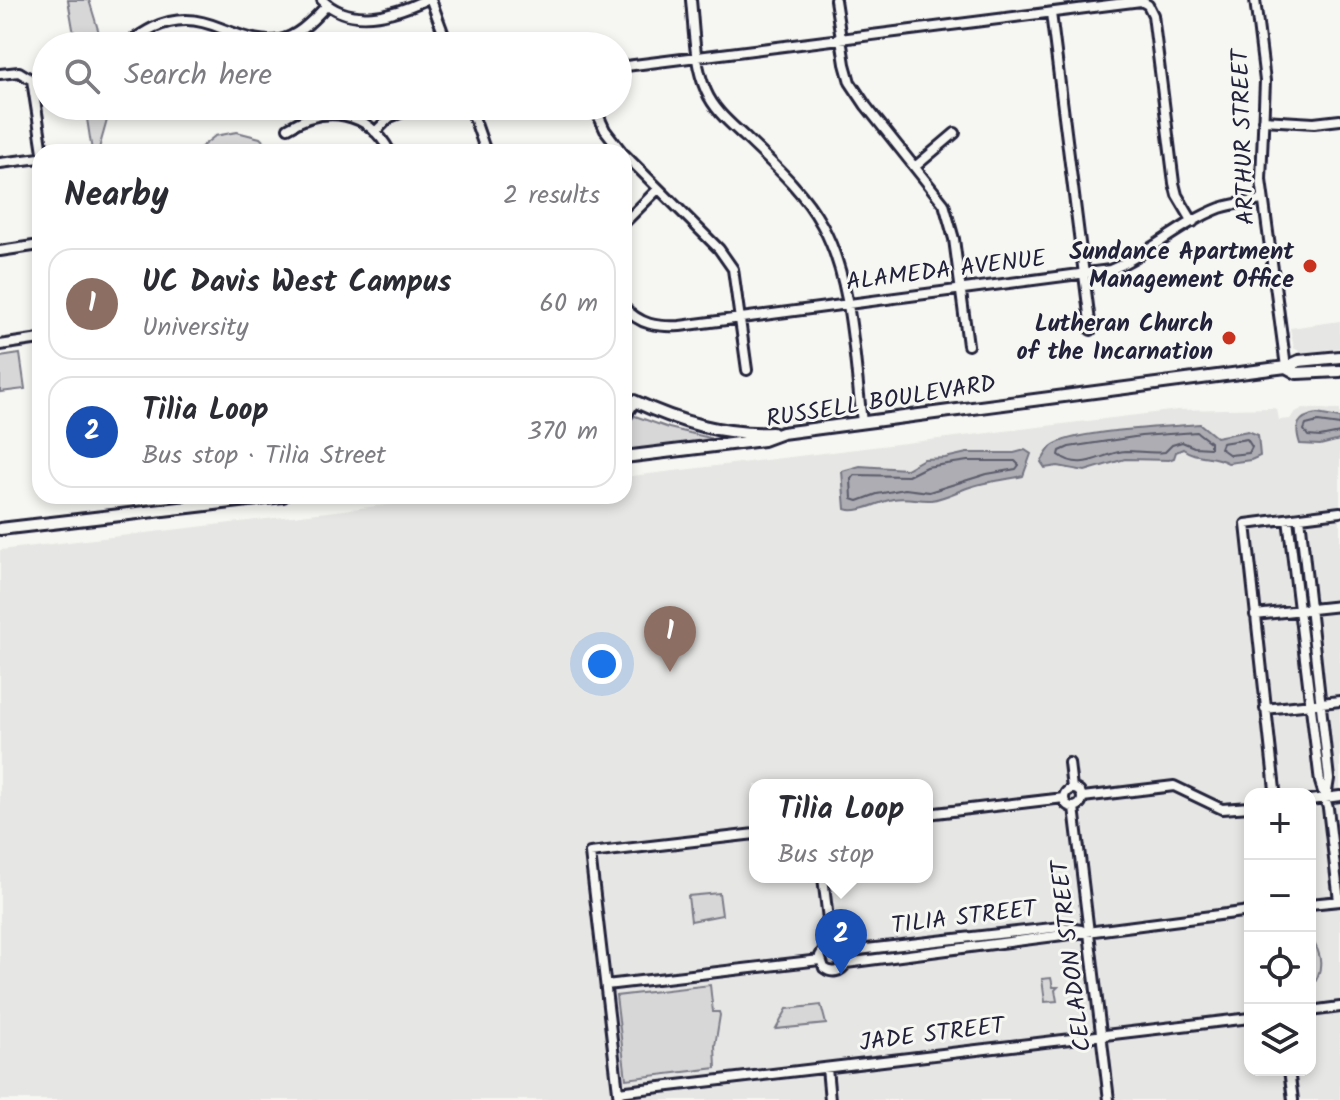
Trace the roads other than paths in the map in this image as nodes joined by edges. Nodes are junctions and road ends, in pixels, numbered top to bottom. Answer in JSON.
{"nodes":[{"id":1,"x":428,"y":0,"type":"edge"},
{"id":2,"x":691,"y":0,"type":"edge"},
{"id":3,"x":835,"y":0,"type":"edge"},
{"id":4,"x":1255,"y":0,"type":"edge"},
{"id":5,"x":324,"y":2,"type":"edge"},
{"id":6,"x":1051,"y":13,"type":"junction"},
{"id":7,"x":143,"y":32,"type":"edge"},
{"id":8,"x":230,"y":32,"type":"edge"},
{"id":9,"x":298,"y":32,"type":"edge"},
{"id":10,"x":442,"y":32,"type":"edge"},
{"id":11,"x":840,"y":40,"type":"junction"},
{"id":12,"x":698,"y":58,"type":"junction"},
{"id":13,"x":632,"y":65,"type":"edge"},
{"id":14,"x":0,"y":74,"type":"edge"},
{"id":15,"x":32,"y":81,"type":"edge"},
{"id":16,"x":39,"y":120,"type":"edge"},
{"id":17,"x":301,"y":120,"type":"edge"},
{"id":18,"x":357,"y":120,"type":"edge"},
{"id":19,"x":387,"y":120,"type":"edge"},
{"id":20,"x":475,"y":120,"type":"edge"},
{"id":21,"x":600,"y":120,"type":"edge"},
{"id":22,"x":1263,"y":120,"type":"junction"},
{"id":23,"x":1340,"y":120,"type":"edge"},
{"id":24,"x":288,"y":128,"type":"dead end"},
{"id":25,"x":375,"y":132,"type":"junction"},
{"id":26,"x":955,"y":133,"type":"dead end"},
{"id":27,"x":42,"y":144,"type":"edge"},
{"id":28,"x":384,"y":144,"type":"edge"},
{"id":29,"x":483,"y":144,"type":"edge"},
{"id":30,"x":616,"y":144,"type":"edge"},
{"id":31,"x":32,"y":159,"type":"edge"},
{"id":32,"x":632,"y":162,"type":"edge"},
{"id":33,"x":0,"y":163,"type":"edge"},
{"id":34,"x":916,"y":166,"type":"junction"},
{"id":35,"x":658,"y":189,"type":"junction"},
{"id":36,"x":1263,"y":200,"type":"junction"},
{"id":37,"x":632,"y":215,"type":"edge"},
{"id":38,"x":1193,"y":222,"type":"junction"},
{"id":39,"x":32,"y":246,"type":"edge"},
{"id":40,"x":0,"y":251,"type":"edge"},
{"id":41,"x":1083,"y":273,"type":"junction"},
{"id":42,"x":961,"y":290,"type":"junction"},
{"id":43,"x":846,"y":304,"type":"junction"},
{"id":44,"x":632,"y":315,"type":"edge"},
{"id":45,"x":741,"y":318,"type":"junction"},
{"id":46,"x":1091,"y":330,"type":"dead end"},
{"id":47,"x":32,"y":340,"type":"edge"},
{"id":48,"x":0,"y":345,"type":"edge"},
{"id":49,"x":968,"y":345,"type":"dead end"},
{"id":50,"x":1340,"y":357,"type":"edge"},
{"id":51,"x":1286,"y":367,"type":"junction"},
{"id":52,"x":747,"y":370,"type":"dead end"},
{"id":53,"x":1340,"y":371,"type":"edge"},
{"id":54,"x":634,"y":401,"type":"joint"},
{"id":55,"x":632,"y":404,"type":"edge"},
{"id":56,"x":862,"y":422,"type":"junction"},
{"id":57,"x":782,"y":433,"type":"junction"},
{"id":58,"x":632,"y":456,"type":"edge"},
{"id":59,"x":198,"y":504,"type":"edge"},
{"id":60,"x":1340,"y":512,"type":"edge"},
{"id":61,"x":1300,"y":517,"type":"junction"},
{"id":62,"x":1288,"y":519,"type":"junction"},
{"id":63,"x":0,"y":529,"type":"edge"},
{"id":64,"x":1340,"y":606,"type":"edge"},
{"id":65,"x":1310,"y":609,"type":"junction"},
{"id":66,"x":1300,"y":610,"type":"junction"},
{"id":67,"x":1255,"y":615,"type":"junction"},
{"id":68,"x":1340,"y":701,"type":"edge"},
{"id":69,"x":1316,"y":704,"type":"junction"},
{"id":70,"x":1265,"y":709,"type":"junction"},
{"id":71,"x":1069,"y":763,"type":"dead end"},
{"id":72,"x":1072,"y":788,"type":"junction"},
{"id":73,"x":1275,"y":788,"type":"edge"},
{"id":74,"x":1340,"y":796,"type":"edge"},
{"id":75,"x":1083,"y":797,"type":"junction"},
{"id":76,"x":1064,"y":798,"type":"junction"},
{"id":77,"x":1326,"y":798,"type":"junction"},
{"id":78,"x":1316,"y":799,"type":"edge"},
{"id":79,"x":1074,"y":807,"type":"junction"},
{"id":80,"x":1244,"y":807,"type":"edge"},
{"id":81,"x":933,"y":813,"type":"edge"},
{"id":82,"x":749,"y":835,"type":"edge"},
{"id":83,"x":824,"y":883,"type":"edge"},
{"id":84,"x":1340,"y":901,"type":"edge"},
{"id":85,"x":1316,"y":903,"type":"edge"},
{"id":86,"x":1244,"y":912,"type":"edge"},
{"id":87,"x":1089,"y":930,"type":"junction"},
{"id":88,"x":831,"y":945,"type":"junction"},
{"id":89,"x":844,"y":950,"type":"junction"},
{"id":90,"x":820,"y":960,"type":"junction"},
{"id":91,"x":846,"y":963,"type":"junction"},
{"id":92,"x":606,"y":985,"type":"junction"},
{"id":93,"x":1340,"y":1007,"type":"edge"},
{"id":94,"x":1316,"y":1010,"type":"edge"},
{"id":95,"x":1244,"y":1019,"type":"edge"},
{"id":96,"x":1102,"y":1035,"type":"junction"},
{"id":97,"x":827,"y":1068,"type":"junction"},
{"id":98,"x":1290,"y":1076,"type":"edge"},
{"id":99,"x":619,"y":1096,"type":"edge"},
{"id":100,"x":830,"y":1100,"type":"edge"},
{"id":101,"x":1109,"y":1100,"type":"edge"},
{"id":102,"x":1293,"y":1100,"type":"edge"}],
"edges":[{"from":1,"to":5,"type":"street"},
{"from":1,"to":10,"type":"street"},
{"from":2,"to":12,"type":"street"},
{"from":3,"to":11,"type":"street"},
{"from":4,"to":22,"type":"street","name":"ARTHUR STREET"},
{"from":5,"to":9,"type":"street"},
{"from":6,"to":11,"type":"street"},
{"from":6,"to":38,"type":"street"},
{"from":6,"to":41,"type":"street"},
{"from":7,"to":8,"type":"street"},
{"from":11,"to":12,"type":"street"},
{"from":11,"to":34,"type":"street"},
{"from":12,"to":13,"type":"street"},
{"from":12,"to":43,"type":"street"},
{"from":14,"to":15,"type":"street"},
{"from":16,"to":27,"type":"street"},
{"from":17,"to":24,"type":"street"},
{"from":18,"to":25,"type":"street"},
{"from":19,"to":25,"type":"street"},
{"from":20,"to":29,"type":"street"},
{"from":21,"to":30,"type":"street"},
{"from":22,"to":23,"type":"street"},
{"from":22,"to":36,"type":"street","name":"ARTHUR STREET"},
{"from":25,"to":28,"type":"street"},
{"from":26,"to":34,"type":"street"},
{"from":31,"to":33,"type":"street"},
{"from":32,"to":35,"type":"street"},
{"from":34,"to":42,"type":"street"},
{"from":35,"to":37,"type":"street"},
{"from":35,"to":45,"type":"street"},
{"from":36,"to":38,"type":"street","name":"ALAMEDA AVENUE"},
{"from":36,"to":51,"type":"street","name":"ARTHUR STREET"},
{"from":38,"to":41,"type":"street","name":"ALAMEDA AVENUE"},
{"from":39,"to":40,"type":"street"},
{"from":41,"to":42,"type":"street","name":"ALAMEDA AVENUE"},
{"from":41,"to":46,"type":"street"},
{"from":42,"to":43,"type":"street","name":"ALAMEDA AVENUE"},
{"from":42,"to":49,"type":"street"},
{"from":43,"to":45,"type":"street","name":"ALAMEDA AVENUE"},
{"from":43,"to":56,"type":"street"},
{"from":44,"to":45,"type":"street","name":"ALAMEDA AVENUE"},
{"from":45,"to":52,"type":"street"},
{"from":47,"to":48,"type":"street"},
{"from":50,"to":51,"type":"main road","name":"RUSSELL BOULEVARD"},
{"from":51,"to":53,"type":"main road","name":"RUSSELL BOULEVARD"},
{"from":51,"to":56,"type":"main road","name":"RUSSELL BOULEVARD"},
{"from":54,"to":55,"type":"main road"},
{"from":54,"to":57,"type":"main road"},
{"from":56,"to":57,"type":"main road","name":"RUSSELL BOULEVARD"},
{"from":57,"to":58,"type":"main road","name":"RUSSELL BOULEVARD"},
{"from":59,"to":63,"type":"main road"},
{"from":60,"to":61,"type":"street"},
{"from":61,"to":62,"type":"street"},
{"from":61,"to":65,"type":"street"},
{"from":62,"to":66,"type":"street"},
{"from":62,"to":67,"type":"street"},
{"from":64,"to":65,"type":"street"},
{"from":65,"to":66,"type":"street"},
{"from":65,"to":69,"type":"street"},
{"from":66,"to":67,"type":"street"},
{"from":66,"to":69,"type":"street"},
{"from":67,"to":70,"type":"street"},
{"from":68,"to":69,"type":"street"},
{"from":69,"to":70,"type":"street"},
{"from":69,"to":77,"type":"street"},
{"from":70,"to":73,"type":"street"},
{"from":71,"to":72,"type":"street"},
{"from":72,"to":75,"type":"street"},
{"from":72,"to":76,"type":"street"},
{"from":74,"to":77,"type":"street"},
{"from":75,"to":79,"type":"street"},
{"from":75,"to":80,"type":"street"},
{"from":76,"to":79,"type":"street"},
{"from":76,"to":81,"type":"street"},
{"from":77,"to":78,"type":"street"},
{"from":77,"to":84,"type":"street"},
{"from":79,"to":87,"type":"street","name":"CELADON STREET"},
{"from":82,"to":92,"type":"street"},
{"from":83,"to":88,"type":"street"},
{"from":84,"to":85,"type":"street"},
{"from":86,"to":87,"type":"street","name":"TILIA STREET"},
{"from":87,"to":89,"type":"street","name":"TILIA STREET"},
{"from":87,"to":91,"type":"street","name":"TILIA STREET"},
{"from":87,"to":96,"type":"street","name":"CELADON STREET"},
{"from":88,"to":89,"type":"street"},
{"from":88,"to":90,"type":"street"},
{"from":89,"to":91,"type":"street"},
{"from":90,"to":91,"type":"street"},
{"from":90,"to":92,"type":"street"},
{"from":92,"to":99,"type":"street"},
{"from":93,"to":94,"type":"street"},
{"from":95,"to":96,"type":"street","name":"JADE STREET"},
{"from":96,"to":97,"type":"street","name":"JADE STREET"},
{"from":96,"to":101,"type":"street","name":"CELADON STREET"},
{"from":97,"to":99,"type":"street","name":"JADE STREET"},
{"from":97,"to":100,"type":"street"},
{"from":98,"to":102,"type":"street"}]}
